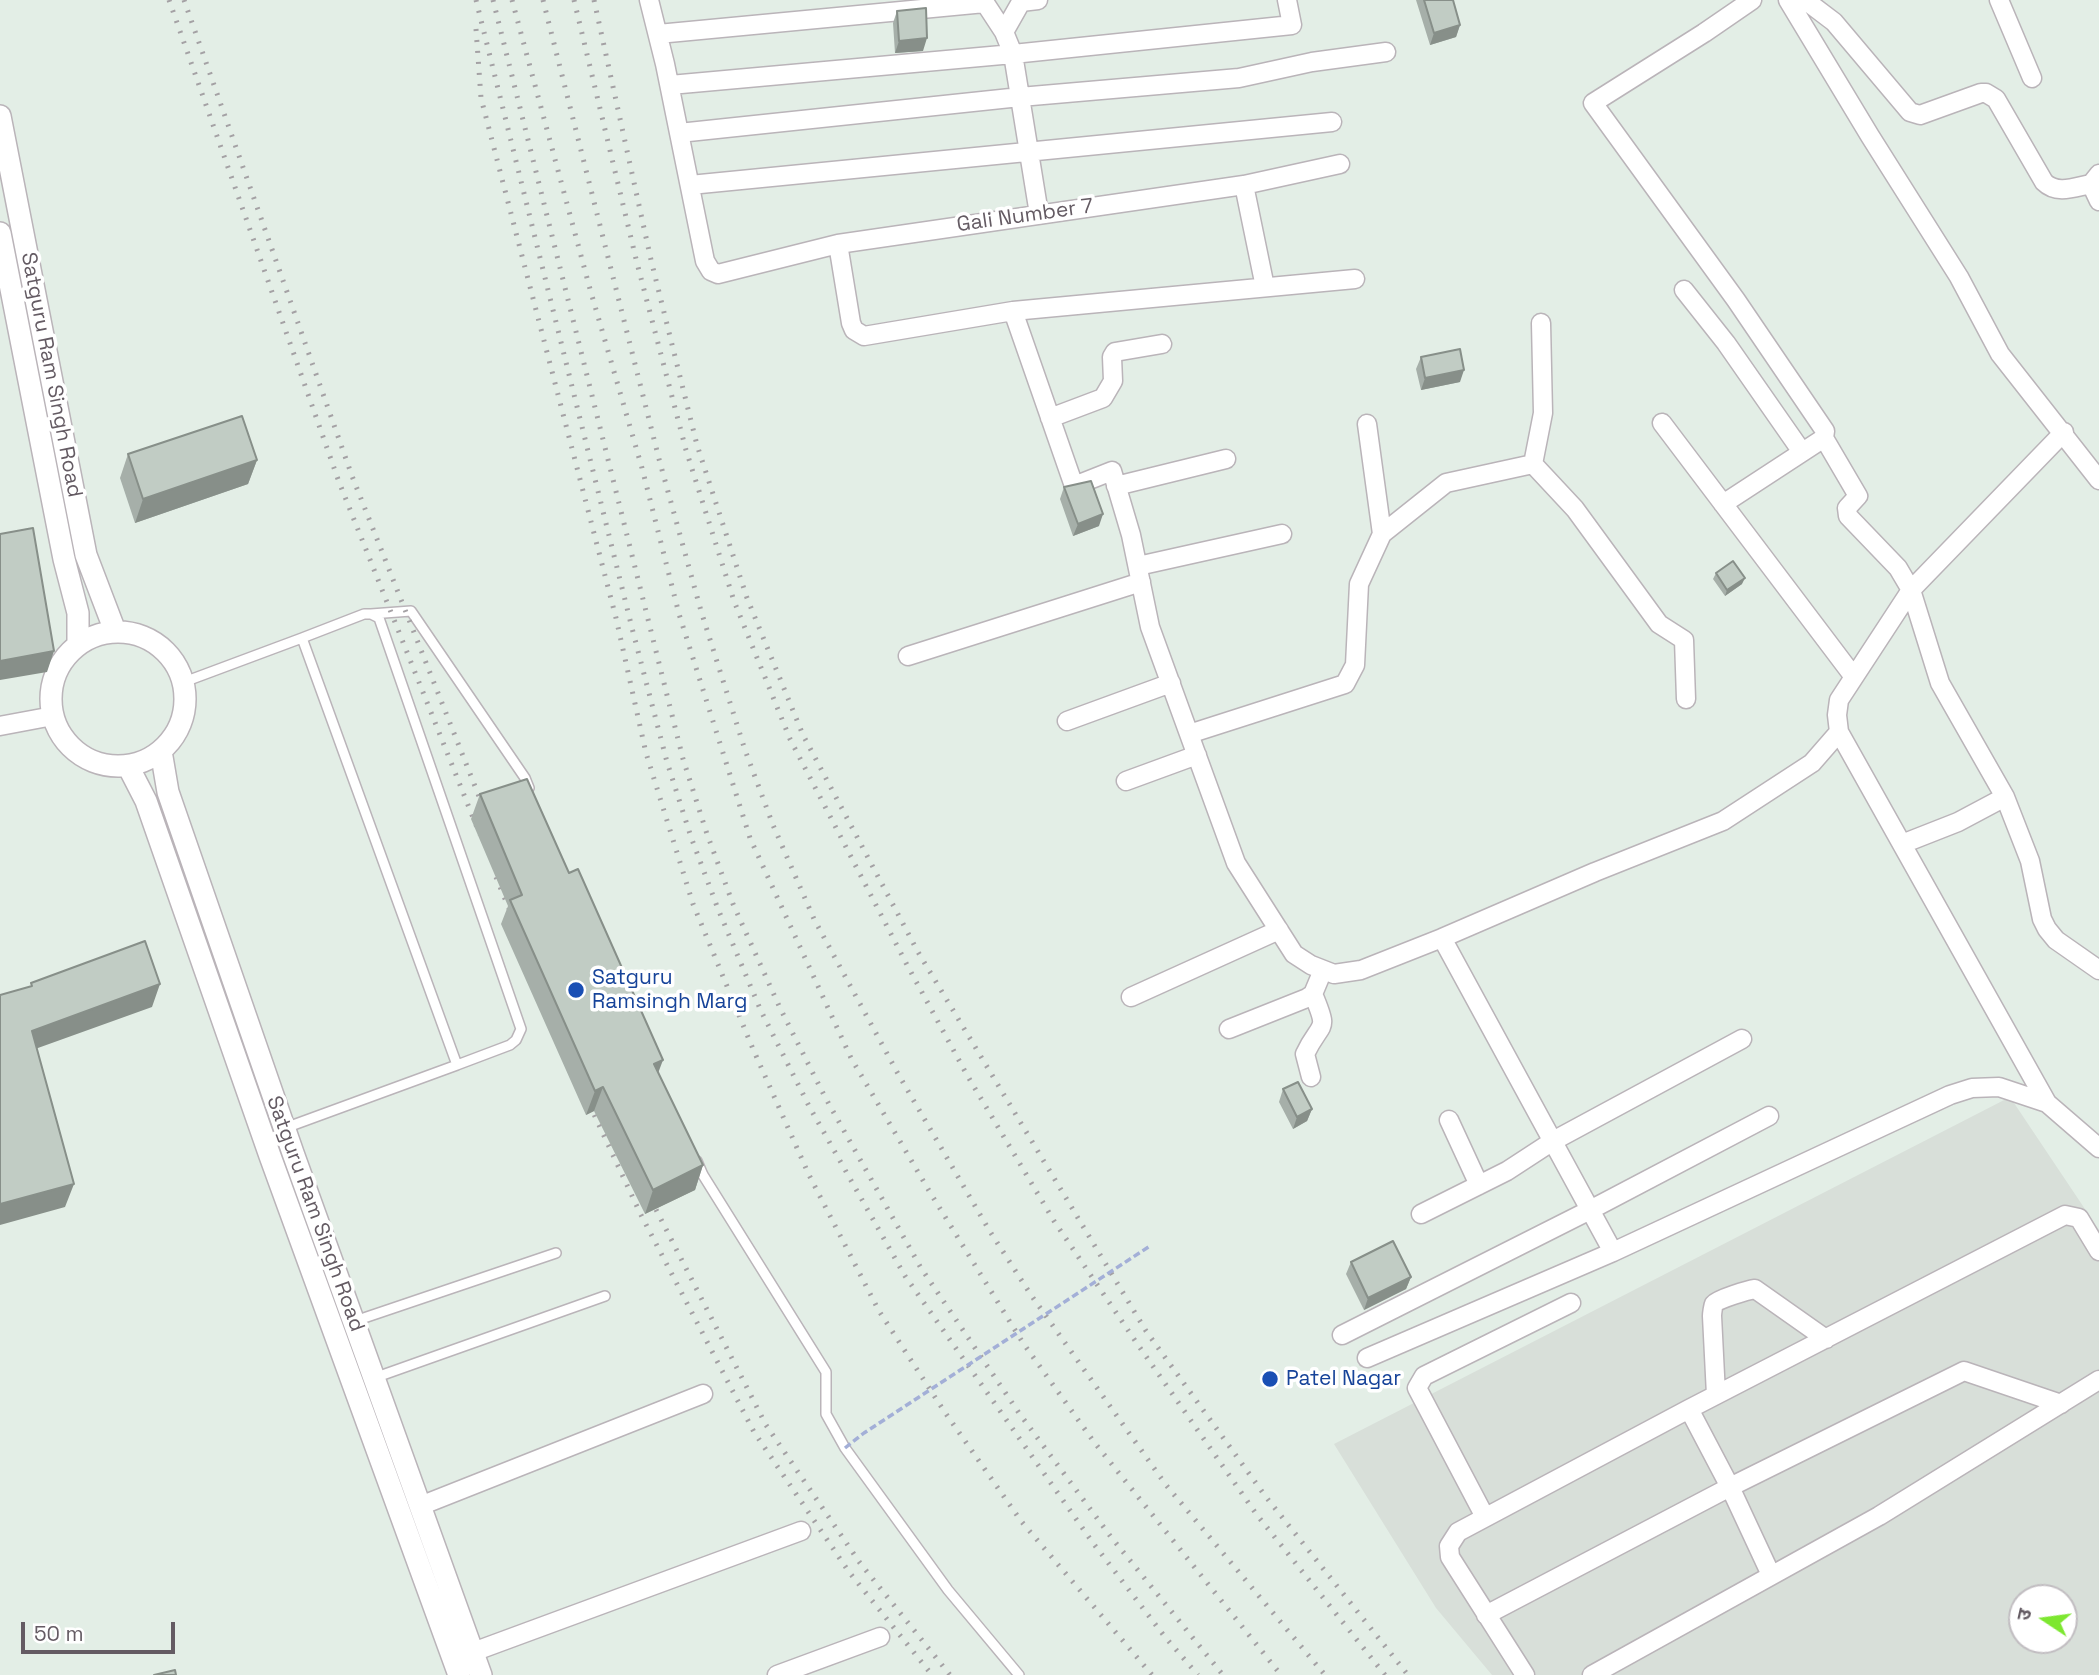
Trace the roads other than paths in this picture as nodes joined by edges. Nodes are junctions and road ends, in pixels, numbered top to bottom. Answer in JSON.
{"nodes":[{"id":1,"x":649,"y":0,"type":"edge"},
{"id":2,"x":1038,"y":0,"type":"edge"},
{"id":3,"x":1287,"y":0,"type":"edge"},
{"id":4,"x":1752,"y":0,"type":"edge"},
{"id":5,"x":1788,"y":0,"type":"edge"},
{"id":6,"x":1805,"y":0,"type":"edge"},
{"id":7,"x":1999,"y":0,"type":"edge"},
{"id":8,"x":984,"y":1,"type":"edge"},
{"id":9,"x":1004,"y":32,"type":"junction"},
{"id":10,"x":658,"y":34,"type":"junction"},
{"id":11,"x":1386,"y":52,"type":"dead end"},
{"id":12,"x":1013,"y":54,"type":"junction"},
{"id":13,"x":2032,"y":78,"type":"dead end"},
{"id":14,"x":670,"y":85,"type":"junction"},
{"id":15,"x":1020,"y":97,"type":"junction"},
{"id":16,"x":0,"y":116,"type":"edge"},
{"id":17,"x":1332,"y":122,"type":"dead end"},
{"id":18,"x":679,"y":133,"type":"junction"},
{"id":19,"x":1029,"y":152,"type":"junction"},
{"id":20,"x":1340,"y":164,"type":"dead end"},
{"id":21,"x":2095,"y":179,"type":"edge"},
{"id":22,"x":690,"y":184,"type":"junction"},
{"id":23,"x":1244,"y":185,"type":"junction"},
{"id":24,"x":2099,"y":201,"type":"edge"},
{"id":25,"x":1039,"y":214,"type":"junction"},
{"id":26,"x":0,"y":233,"type":"edge"},
{"id":27,"x":838,"y":244,"type":"junction"},
{"id":28,"x":1355,"y":279,"type":"dead end"},
{"id":29,"x":1265,"y":286,"type":"junction"},
{"id":30,"x":1684,"y":290,"type":"dead end"},
{"id":31,"x":1013,"y":311,"type":"junction"},
{"id":32,"x":1541,"y":323,"type":"dead end"},
{"id":33,"x":1162,"y":344,"type":"dead end"},
{"id":34,"x":1050,"y":418,"type":"junction"},
{"id":35,"x":1662,"y":423,"type":"dead end"},
{"id":36,"x":1367,"y":424,"type":"dead end"},
{"id":37,"x":2064,"y":432,"type":"junction"},
{"id":38,"x":1824,"y":438,"type":"junction"},
{"id":39,"x":1802,"y":452,"type":"junction"},
{"id":40,"x":1226,"y":459,"type":"dead end"},
{"id":41,"x":1533,"y":464,"type":"junction"},
{"id":42,"x":2099,"y":480,"type":"edge"},
{"id":43,"x":1116,"y":486,"type":"junction"},
{"id":44,"x":1723,"y":504,"type":"junction"},
{"id":45,"x":1282,"y":534,"type":"dead end"},
{"id":46,"x":1382,"y":534,"type":"junction"},
{"id":47,"x":1139,"y":574,"type":"junction"},
{"id":48,"x":1911,"y":590,"type":"junction"},
{"id":49,"x":371,"y":614,"type":"junction"},
{"id":50,"x":115,"y":631,"type":"junction"},
{"id":51,"x":302,"y":638,"type":"junction"},
{"id":52,"x":78,"y":645,"type":"junction"},
{"id":53,"x":908,"y":656,"type":"dead end"},
{"id":54,"x":1853,"y":677,"type":"junction"},
{"id":55,"x":184,"y":682,"type":"junction"},
{"id":56,"x":1171,"y":682,"type":"junction"},
{"id":57,"x":1686,"y":699,"type":"dead end"},
{"id":58,"x":53,"y":716,"type":"junction"},
{"id":59,"x":1067,"y":722,"type":"dead end"},
{"id":60,"x":0,"y":726,"type":"edge"},
{"id":61,"x":1839,"y":732,"type":"junction"},
{"id":62,"x":1189,"y":734,"type":"junction"},
{"id":63,"x":162,"y":751,"type":"junction"},
{"id":64,"x":1197,"y":755,"type":"junction"},
{"id":65,"x":128,"y":766,"type":"junction"},
{"id":66,"x":1126,"y":781,"type":"dead end"},
{"id":67,"x":2005,"y":797,"type":"junction"},
{"id":68,"x":536,"y":803,"type":"edge"},
{"id":69,"x":1902,"y":844,"type":"junction"},
{"id":70,"x":1279,"y":930,"type":"junction"},
{"id":71,"x":1442,"y":938,"type":"junction"},
{"id":72,"x":1323,"y":970,"type":"junction"},
{"id":73,"x":2099,"y":970,"type":"edge"},
{"id":74,"x":1312,"y":994,"type":"junction"},
{"id":75,"x":1131,"y":998,"type":"dead end"},
{"id":76,"x":1229,"y":1029,"type":"dead end"},
{"id":77,"x":1742,"y":1039,"type":"dead end"},
{"id":78,"x":457,"y":1065,"type":"junction"},
{"id":79,"x":1311,"y":1077,"type":"dead end"},
{"id":80,"x":2047,"y":1103,"type":"junction"},
{"id":81,"x":1769,"y":1116,"type":"dead end"},
{"id":82,"x":1449,"y":1120,"type":"dead end"},
{"id":83,"x":284,"y":1129,"type":"junction"},
{"id":84,"x":1553,"y":1141,"type":"junction"},
{"id":85,"x":2099,"y":1148,"type":"edge"},
{"id":86,"x":692,"y":1150,"type":"edge"},
{"id":87,"x":1479,"y":1185,"type":"junction"},
{"id":88,"x":1590,"y":1210,"type":"junction"},
{"id":89,"x":1421,"y":1214,"type":"dead end"},
{"id":90,"x":2099,"y":1251,"type":"edge"},
{"id":91,"x":1613,"y":1252,"type":"junction"},
{"id":92,"x":556,"y":1253,"type":"dead end"},
{"id":93,"x":605,"y":1296,"type":"dead end"},
{"id":94,"x":1571,"y":1303,"type":"dead end"},
{"id":95,"x":354,"y":1321,"type":"junction"},
{"id":96,"x":1342,"y":1335,"type":"dead end"},
{"id":97,"x":1826,"y":1339,"type":"junction"},
{"id":98,"x":1367,"y":1358,"type":"dead end"},
{"id":99,"x":374,"y":1378,"type":"junction"},
{"id":100,"x":2099,"y":1380,"type":"edge"},
{"id":101,"x":703,"y":1394,"type":"dead end"},
{"id":102,"x":1716,"y":1395,"type":"junction"},
{"id":103,"x":2061,"y":1404,"type":"junction"},
{"id":104,"x":1689,"y":1409,"type":"junction"},
{"id":105,"x":1730,"y":1487,"type":"junction"},
{"id":106,"x":420,"y":1506,"type":"junction"},
{"id":107,"x":1485,"y":1517,"type":"junction"},
{"id":108,"x":802,"y":1531,"type":"dead end"},
{"id":109,"x":1772,"y":1575,"type":"junction"},
{"id":110,"x":1486,"y":1615,"type":"junction"},
{"id":111,"x":880,"y":1637,"type":"dead end"},
{"id":112,"x":473,"y":1653,"type":"junction"},
{"id":113,"x":459,"y":1675,"type":"edge"},
{"id":114,"x":481,"y":1675,"type":"edge"},
{"id":115,"x":777,"y":1675,"type":"edge"},
{"id":116,"x":1019,"y":1675,"type":"edge"},
{"id":117,"x":1525,"y":1675,"type":"edge"},
{"id":118,"x":1592,"y":1675,"type":"edge"}],
"edges":[{"from":1,"to":10,"type":"street"},
{"from":2,"to":9,"type":"street"},
{"from":3,"to":12,"type":"street"},
{"from":4,"to":38,"type":"street"},
{"from":5,"to":37,"type":"street"},
{"from":6,"to":21,"type":"street"},
{"from":7,"to":13,"type":"street"},
{"from":8,"to":9,"type":"street"},
{"from":8,"to":10,"type":"street"},
{"from":9,"to":12,"type":"street"},
{"from":10,"to":14,"type":"street"},
{"from":11,"to":15,"type":"street"},
{"from":12,"to":14,"type":"street"},
{"from":12,"to":15,"type":"street"},
{"from":14,"to":18,"type":"street"},
{"from":15,"to":18,"type":"street"},
{"from":15,"to":19,"type":"street"},
{"from":16,"to":50,"type":"street","name":"Satguru Ram Singh Road"},
{"from":17,"to":19,"type":"street"},
{"from":18,"to":22,"type":"street"},
{"from":19,"to":22,"type":"street"},
{"from":19,"to":25,"type":"street"},
{"from":20,"to":23,"type":"street","name":"Gali Number 7"},
{"from":21,"to":24,"type":"street"},
{"from":22,"to":27,"type":"street","name":"Gali Number 7"},
{"from":23,"to":25,"type":"street","name":"Gali Number 7"},
{"from":23,"to":29,"type":"street"},
{"from":25,"to":27,"type":"street","name":"Gali Number 7"},
{"from":26,"to":52,"type":"street","name":"Satguru Ram Singh Road"},
{"from":27,"to":31,"type":"street"},
{"from":28,"to":29,"type":"street"},
{"from":29,"to":31,"type":"street"},
{"from":30,"to":39,"type":"street"},
{"from":31,"to":34,"type":"street"},
{"from":32,"to":41,"type":"street"},
{"from":33,"to":34,"type":"street"},
{"from":34,"to":43,"type":"street"},
{"from":35,"to":44,"type":"street"},
{"from":36,"to":46,"type":"street"},
{"from":37,"to":42,"type":"street"},
{"from":37,"to":48,"type":"street"},
{"from":38,"to":39,"type":"street"},
{"from":38,"to":48,"type":"street"},
{"from":39,"to":44,"type":"street"},
{"from":40,"to":43,"type":"street"},
{"from":41,"to":46,"type":"street"},
{"from":41,"to":57,"type":"street"},
{"from":43,"to":47,"type":"street"},
{"from":44,"to":54,"type":"street"},
{"from":45,"to":47,"type":"street"},
{"from":46,"to":62,"type":"street"},
{"from":47,"to":53,"type":"street"},
{"from":47,"to":56,"type":"street"},
{"from":48,"to":54,"type":"street"},
{"from":48,"to":67,"type":"street"},
{"from":49,"to":51,"type":"lane"},
{"from":49,"to":68,"type":"lane"},
{"from":49,"to":78,"type":"lane"},
{"from":50,"to":52,"type":"street"},
{"from":50,"to":55,"type":"street"},
{"from":51,"to":55,"type":"lane"},
{"from":51,"to":78,"type":"lane"},
{"from":52,"to":58,"type":"street"},
{"from":54,"to":61,"type":"street"},
{"from":55,"to":63,"type":"street"},
{"from":56,"to":59,"type":"street"},
{"from":56,"to":62,"type":"street"},
{"from":58,"to":60,"type":"street"},
{"from":58,"to":65,"type":"street"},
{"from":61,"to":69,"type":"street"},
{"from":61,"to":71,"type":"street"},
{"from":62,"to":64,"type":"street"},
{"from":63,"to":65,"type":"street"},
{"from":63,"to":83,"type":"street","name":"Satguru Ram Singh Road"},
{"from":64,"to":66,"type":"street"},
{"from":64,"to":70,"type":"street"},
{"from":65,"to":113,"type":"street","name":"Satguru Ram Singh Road"},
{"from":67,"to":69,"type":"street"},
{"from":67,"to":73,"type":"street"},
{"from":69,"to":80,"type":"street"},
{"from":70,"to":72,"type":"street"},
{"from":70,"to":75,"type":"street"},
{"from":71,"to":72,"type":"street"},
{"from":71,"to":84,"type":"street"},
{"from":72,"to":74,"type":"street"},
{"from":74,"to":76,"type":"street"},
{"from":74,"to":79,"type":"street"},
{"from":77,"to":84,"type":"street"},
{"from":78,"to":83,"type":"lane"},
{"from":80,"to":85,"type":"street"},
{"from":80,"to":91,"type":"street"},
{"from":81,"to":88,"type":"street"},
{"from":82,"to":87,"type":"street"},
{"from":83,"to":95,"type":"street","name":"Satguru Ram Singh Road"},
{"from":84,"to":87,"type":"street"},
{"from":84,"to":88,"type":"street"},
{"from":86,"to":116,"type":"lane"},
{"from":87,"to":89,"type":"street"},
{"from":88,"to":91,"type":"street"},
{"from":88,"to":96,"type":"street"},
{"from":90,"to":97,"type":"street"},
{"from":91,"to":98,"type":"street"},
{"from":92,"to":95,"type":"lane"},
{"from":93,"to":99,"type":"lane"},
{"from":94,"to":107,"type":"street"},
{"from":95,"to":99,"type":"street","name":"Satguru Ram Singh Road"},
{"from":97,"to":102,"type":"street"},
{"from":97,"to":102,"type":"street"},
{"from":99,"to":106,"type":"street","name":"Satguru Ram Singh Road"},
{"from":100,"to":103,"type":"street"},
{"from":101,"to":106,"type":"street"},
{"from":102,"to":104,"type":"street"},
{"from":103,"to":105,"type":"street"},
{"from":103,"to":109,"type":"street"},
{"from":104,"to":105,"type":"street"},
{"from":104,"to":107,"type":"street"},
{"from":105,"to":109,"type":"street"},
{"from":105,"to":110,"type":"street"},
{"from":106,"to":112,"type":"street","name":"Satguru Ram Singh Road"},
{"from":107,"to":110,"type":"street"},
{"from":108,"to":112,"type":"street"},
{"from":109,"to":118,"type":"street"},
{"from":110,"to":117,"type":"street"},
{"from":111,"to":115,"type":"street"},
{"from":112,"to":114,"type":"street","name":"Satguru Ram Singh Road"}]}
